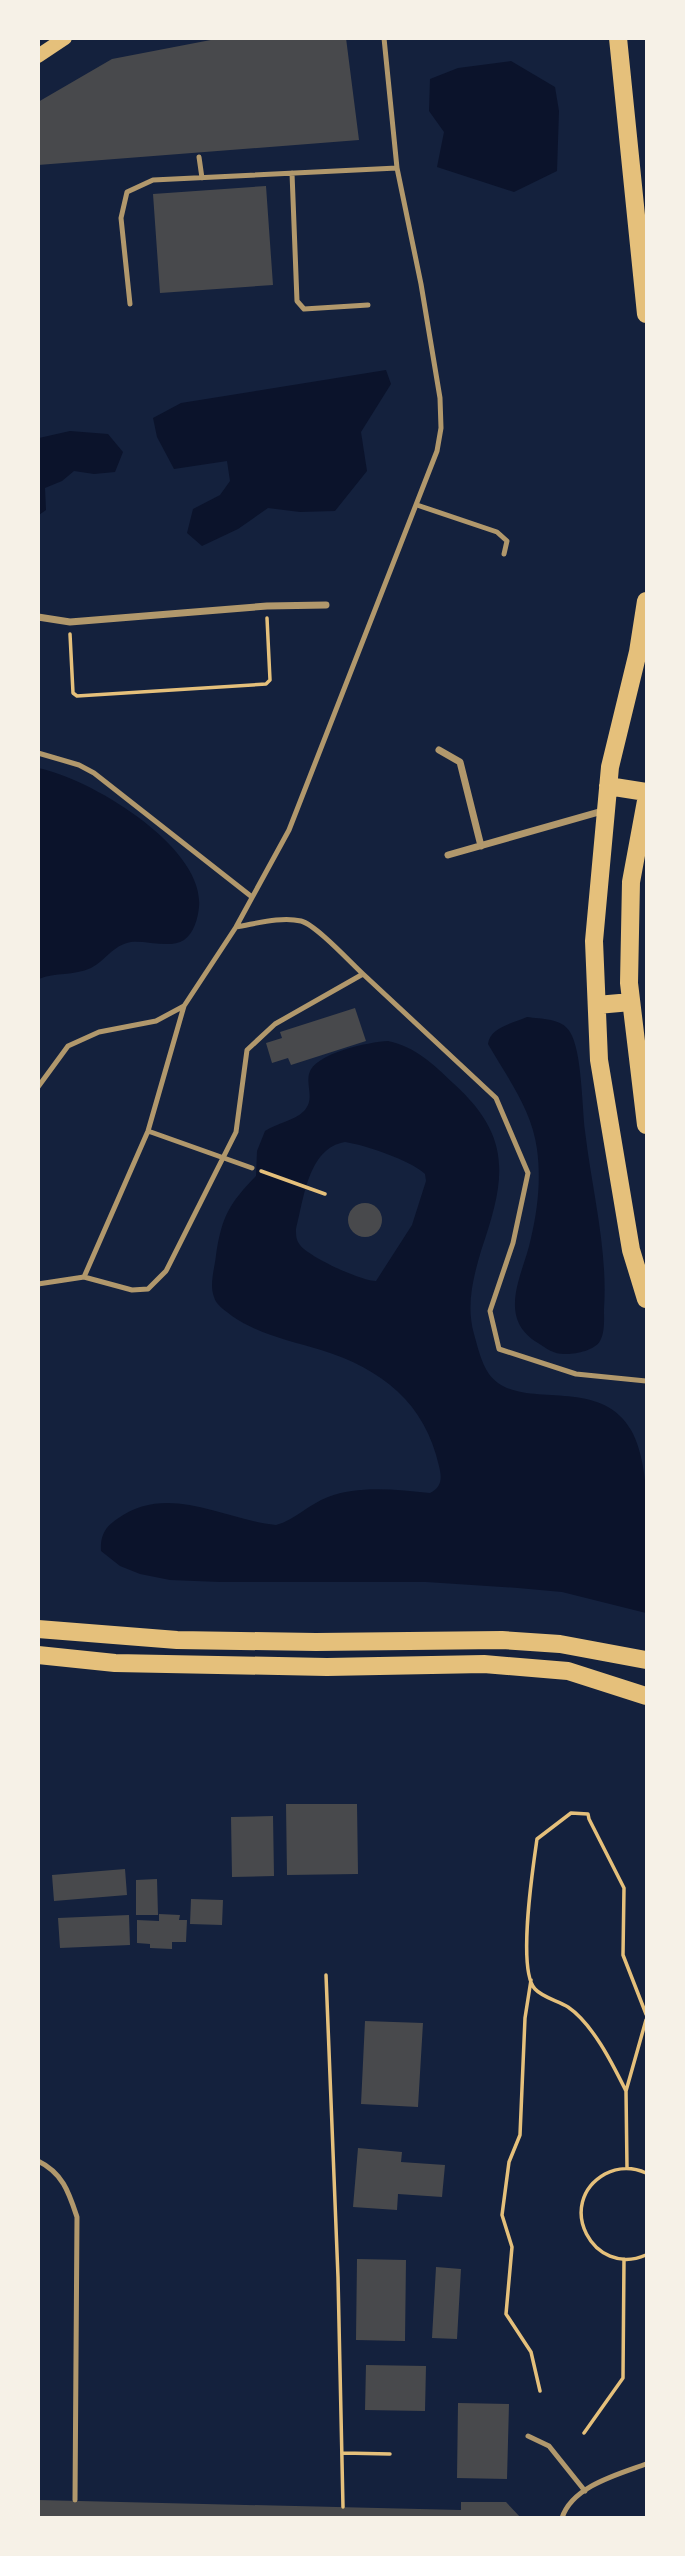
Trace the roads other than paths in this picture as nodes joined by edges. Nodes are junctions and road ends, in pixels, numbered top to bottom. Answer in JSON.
{"nodes":[{"id":1,"x":65,"y":38,"type":"edge"},
{"id":2,"x":384,"y":38,"type":"edge"},
{"id":3,"x":618,"y":38,"type":"edge"},
{"id":4,"x":38,"y":56,"type":"edge"},
{"id":5,"x":637,"y":138,"type":"edge"},
{"id":6,"x":198,"y":157,"type":"dead end"},
{"id":7,"x":397,"y":168,"type":"junction"},
{"id":8,"x":292,"y":173,"type":"junction"},
{"id":9,"x":202,"y":178,"type":"junction"},
{"id":10,"x":640,"y":180,"type":"edge"},
{"id":11,"x":130,"y":304,"type":"dead end"},
{"id":12,"x":368,"y":305,"type":"dead end"},
{"id":13,"x":646,"y":314,"type":"edge"},
{"id":14,"x":416,"y":505,"type":"junction"},
{"id":15,"x":504,"y":554,"type":"dead end"},
{"id":16,"x":646,"y":601,"type":"edge"},
{"id":17,"x":326,"y":605,"type":"dead end"},
{"id":18,"x":38,"y":617,"type":"edge"},
{"id":19,"x":439,"y":750,"type":"dead end"},
{"id":20,"x":38,"y":753,"type":"edge"},
{"id":21,"x":608,"y":786,"type":"junction"},
{"id":22,"x":646,"y":792,"type":"edge"},
{"id":23,"x":646,"y":801,"type":"edge"},
{"id":24,"x":606,"y":810,"type":"junction"},
{"id":25,"x":481,"y":846,"type":"junction"},
{"id":26,"x":449,"y":855,"type":"dead end"},
{"id":27,"x":252,"y":897,"type":"junction"},
{"id":28,"x":236,"y":927,"type":"junction"},
{"id":29,"x":363,"y":974,"type":"junction"},
{"id":30,"x":631,"y":1002,"type":"junction"},
{"id":31,"x":597,"y":1005,"type":"junction"},
{"id":32,"x":184,"y":1006,"type":"junction"},
{"id":33,"x":38,"y":1087,"type":"edge"},
{"id":34,"x":646,"y":1125,"type":"edge"},
{"id":35,"x":148,"y":1131,"type":"junction"},
{"id":36,"x":225,"y":1158,"type":"junction"},
{"id":37,"x":252,"y":1168,"type":"road end"},
{"id":38,"x":84,"y":1277,"type":"junction"},
{"id":39,"x":38,"y":1284,"type":"edge"},
{"id":40,"x":646,"y":1298,"type":"edge"},
{"id":41,"x":646,"y":1381,"type":"edge"},
{"id":42,"x":38,"y":1629,"type":"edge"},
{"id":43,"x":38,"y":1655,"type":"edge"},
{"id":44,"x":646,"y":1660,"type":"edge"},
{"id":45,"x":646,"y":1696,"type":"edge"},
{"id":46,"x":38,"y":2161,"type":"edge"},
{"id":47,"x":527,"y":2436,"type":"dead end"},
{"id":48,"x":646,"y":2464,"type":"edge"},
{"id":49,"x":585,"y":2491,"type":"junction"},
{"id":50,"x":75,"y":2500,"type":"dead end"},
{"id":51,"x":562,"y":2518,"type":"edge"}],
"edges":[{"from":1,"to":4,"type":"main road"},
{"from":2,"to":7,"type":"lane"},
{"from":3,"to":5,"type":"main road"},
{"from":5,"to":10,"type":"main road"},
{"from":6,"to":9,"type":"lane"},
{"from":7,"to":8,"type":"lane"},
{"from":7,"to":14,"type":"lane"},
{"from":8,"to":9,"type":"lane"},
{"from":8,"to":12,"type":"lane"},
{"from":9,"to":11,"type":"lane"},
{"from":10,"to":13,"type":"main road"},
{"from":14,"to":15,"type":"lane"},
{"from":14,"to":27,"type":"lane"},
{"from":16,"to":21,"type":"main road"},
{"from":17,"to":18,"type":"street"},
{"from":19,"to":25,"type":"street"},
{"from":20,"to":27,"type":"lane"},
{"from":21,"to":22,"type":"main road"},
{"from":21,"to":24,"type":"main road"},
{"from":23,"to":30,"type":"main road"},
{"from":24,"to":25,"type":"street"},
{"from":24,"to":31,"type":"main road"},
{"from":25,"to":26,"type":"street"},
{"from":27,"to":28,"type":"lane"},
{"from":28,"to":29,"type":"lane"},
{"from":28,"to":32,"type":"lane"},
{"from":29,"to":36,"type":"lane"},
{"from":29,"to":41,"type":"lane"},
{"from":30,"to":31,"type":"main road"},
{"from":30,"to":34,"type":"main road"},
{"from":31,"to":40,"type":"main road"},
{"from":32,"to":33,"type":"lane"},
{"from":32,"to":35,"type":"lane"},
{"from":35,"to":36,"type":"lane"},
{"from":35,"to":38,"type":"lane"},
{"from":36,"to":37,"type":"lane"},
{"from":36,"to":38,"type":"lane"},
{"from":38,"to":39,"type":"lane"},
{"from":42,"to":44,"type":"main road"},
{"from":43,"to":45,"type":"main road"},
{"from":46,"to":50,"type":"lane"},
{"from":47,"to":49,"type":"lane"},
{"from":48,"to":49,"type":"lane"},
{"from":49,"to":51,"type":"lane"}]}
